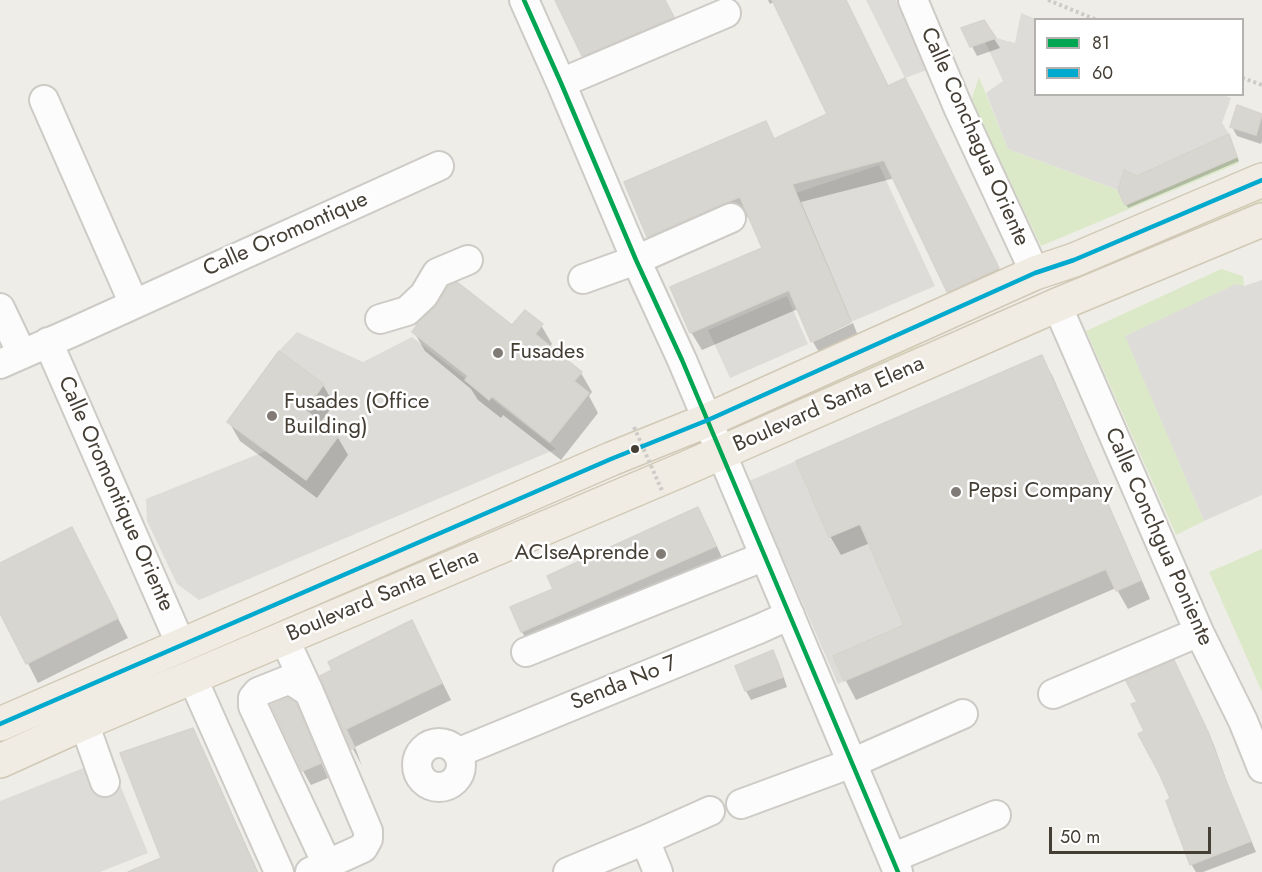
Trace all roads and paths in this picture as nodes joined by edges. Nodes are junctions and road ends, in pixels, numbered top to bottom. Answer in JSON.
{"nodes":[{"id":1,"x":524,"y":0,"type":"edge"},
{"id":2,"x":913,"y":0,"type":"edge"},
{"id":3,"x":1048,"y":0,"type":"edge"},
{"id":4,"x":726,"y":13,"type":"dead end"},
{"id":5,"x":1091,"y":18,"type":"edge"},
{"id":6,"x":1244,"y":79,"type":"edge"},
{"id":7,"x":561,"y":83,"type":"junction"},
{"id":8,"x":1262,"y":85,"type":"edge"},
{"id":9,"x":44,"y":100,"type":"dead end"},
{"id":10,"x":439,"y":166,"type":"dead end"},
{"id":11,"x":1262,"y":180,"type":"edge"},
{"id":12,"x":1176,"y":217,"type":"junction"},
{"id":13,"x":731,"y":219,"type":"dead end"},
{"id":14,"x":1255,"y":230,"type":"edge"},
{"id":15,"x":636,"y":260,"type":"junction"},
{"id":16,"x":468,"y":261,"type":"dead end"},
{"id":17,"x":1035,"y":273,"type":"junction"},
{"id":18,"x":583,"y":279,"type":"dead end"},
{"id":19,"x":134,"y":304,"type":"junction"},
{"id":20,"x":1057,"y":304,"type":"junction"},
{"id":21,"x":0,"y":308,"type":"edge"},
{"id":22,"x":380,"y":319,"type":"dead end"},
{"id":23,"x":48,"y":342,"type":"junction"},
{"id":24,"x":11,"y":359,"type":"edge"},
{"id":25,"x":907,"y":370,"type":"junction"},
{"id":26,"x":708,"y":420,"type":"junction"},
{"id":27,"x":634,"y":427,"type":"dead end"},
{"id":28,"x":721,"y":453,"type":"junction"},
{"id":29,"x":663,"y":494,"type":"dead end"},
{"id":30,"x":765,"y":556,"type":"junction"},
{"id":31,"x":790,"y":615,"type":"junction"},
{"id":32,"x":1199,"y":632,"type":"junction"},
{"id":33,"x":284,"y":638,"type":"junction"},
{"id":34,"x":181,"y":645,"type":"junction"},
{"id":35,"x":526,"y":652,"type":"dead end"},
{"id":36,"x":192,"y":677,"type":"junction"},
{"id":37,"x":309,"y":692,"type":"junction"},
{"id":38,"x":1053,"y":694,"type":"dead end"},
{"id":39,"x":963,"y":714,"type":"dead end"},
{"id":40,"x":1243,"y":721,"type":"junction"},
{"id":41,"x":84,"y":723,"type":"junction"},
{"id":42,"x":0,"y":724,"type":"edge"},
{"id":43,"x":1262,"y":744,"type":"edge"},
{"id":44,"x":457,"y":753,"type":"dead end"},
{"id":45,"x":0,"y":761,"type":"edge"},
{"id":46,"x":852,"y":763,"type":"junction"},
{"id":47,"x":1262,"y":768,"type":"edge"},
{"id":48,"x":105,"y":782,"type":"dead end"},
{"id":49,"x":741,"y":804,"type":"dead end"},
{"id":50,"x":710,"y":811,"type":"dead end"},
{"id":51,"x":996,"y":815,"type":"dead end"},
{"id":52,"x":645,"y":840,"type":"junction"},
{"id":53,"x":895,"y":865,"type":"edge"},
{"id":54,"x":318,"y":868,"type":"edge"},
{"id":55,"x":279,"y":872,"type":"edge"},
{"id":56,"x":568,"y":872,"type":"edge"},
{"id":57,"x":658,"y":872,"type":"edge"}],
"edges":[{"from":1,"to":7,"type":"street"},
{"from":2,"to":17,"type":"street","name":"Calle Conchagua Oriente"},
{"from":3,"to":5,"type":"path"},
{"from":4,"to":7,"type":"street"},
{"from":6,"to":8,"type":"path"},
{"from":7,"to":15,"type":"street"},
{"from":9,"to":19,"type":"street"},
{"from":10,"to":19,"type":"street","name":"Calle Oromontique"},
{"from":11,"to":12,"type":"main road","name":"Boulevard Santa Elena"},
{"from":12,"to":17,"type":"main road","name":"Boulevard Santa Elena"},
{"from":12,"to":20,"type":"main road"},
{"from":13,"to":15,"type":"street"},
{"from":14,"to":20,"type":"main road","name":"Boulevard Santa Elena"},
{"from":15,"to":18,"type":"street"},
{"from":15,"to":26,"type":"street"},
{"from":16,"to":22,"type":"street"},
{"from":17,"to":25,"type":"main road"},
{"from":17,"to":26,"type":"main road","name":"Boulevard Santa Elena"},
{"from":19,"to":23,"type":"street","name":"Calle Oromontique"},
{"from":20,"to":25,"type":"main road","name":"Boulevard Santa Elena"},
{"from":20,"to":32,"type":"street","name":"Calle Conchgua Poniente"},
{"from":21,"to":24,"type":"street","name":"Calle Oromontique"},
{"from":23,"to":24,"type":"street","name":"Calle Oromontique"},
{"from":23,"to":34,"type":"street","name":"Calle Oromontique Oriente"},
{"from":25,"to":28,"type":"main road","name":"Boulevard Santa Elena"},
{"from":26,"to":28,"type":"street"},
{"from":26,"to":34,"type":"main road","name":"Boulevard Santa Elena"},
{"from":27,"to":29,"type":"path","bridge":true},
{"from":28,"to":30,"type":"street"},
{"from":28,"to":33,"type":"main road","name":"Boulevard Santa Elena"},
{"from":30,"to":31,"type":"street"},
{"from":30,"to":35,"type":"street"},
{"from":31,"to":44,"type":"street","name":"Senda No 7"},
{"from":31,"to":46,"type":"street"},
{"from":32,"to":38,"type":"street"},
{"from":32,"to":40,"type":"street","name":"Calle Conchgua Poniente"},
{"from":33,"to":36,"type":"main road","name":"Boulevard Santa Elena"},
{"from":33,"to":37,"type":"street"},
{"from":34,"to":42,"type":"main road","name":"Boulevard Santa Elena"},
{"from":36,"to":41,"type":"main road","name":"Boulevard Santa Elena"},
{"from":36,"to":55,"type":"street"},
{"from":37,"to":54,"type":"street"},
{"from":37,"to":54,"type":"street"},
{"from":39,"to":46,"type":"street"},
{"from":40,"to":43,"type":"street"},
{"from":40,"to":47,"type":"street","name":"Calle Conchgua Poniente"},
{"from":41,"to":45,"type":"main road","name":"Boulevard Santa Elena"},
{"from":41,"to":48,"type":"street"},
{"from":46,"to":49,"type":"street"},
{"from":46,"to":53,"type":"street"},
{"from":50,"to":52,"type":"street"},
{"from":51,"to":53,"type":"street"},
{"from":52,"to":56,"type":"street"},
{"from":52,"to":57,"type":"street"}]}
